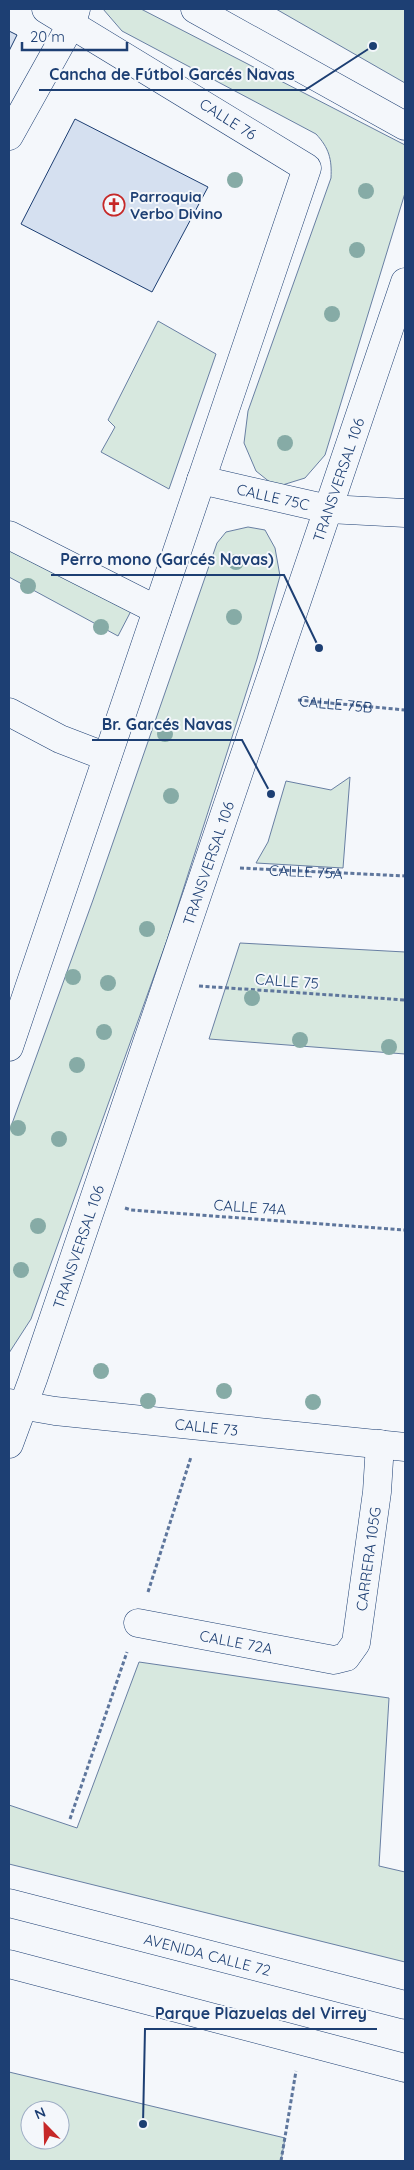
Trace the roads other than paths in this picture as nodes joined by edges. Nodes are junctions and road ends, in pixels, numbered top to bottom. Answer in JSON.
{"nodes":[{"id":1,"x":46,"y":9,"type":"edge"},
{"id":2,"x":195,"y":9,"type":"edge"},
{"id":3,"x":74,"y":16,"type":"edge"},
{"id":4,"x":405,"y":126,"type":"edge"},
{"id":5,"x":9,"y":136,"type":"edge"},
{"id":6,"x":405,"y":282,"type":"edge"},
{"id":7,"x":201,"y":480,"type":"junction"},
{"id":8,"x":328,"y":509,"type":"junction"},
{"id":9,"x":405,"y":513,"type":"edge"},
{"id":10,"x":9,"y":535,"type":"edge"},
{"id":11,"x":157,"y":610,"type":"junction"},
{"id":12,"x":9,"y":712,"type":"edge"},
{"id":13,"x":107,"y":757,"type":"junction"},
{"id":14,"x":9,"y":1047,"type":"edge"},
{"id":15,"x":16,"y":1405,"type":"edge"},
{"id":16,"x":9,"y":1444,"type":"edge"},
{"id":17,"x":392,"y":1446,"type":"edge"},
{"id":18,"x":138,"y":1623,"type":"dead end"},
{"id":19,"x":334,"y":1660,"type":"joint"},
{"id":20,"x":9,"y":1903,"type":"edge"},
{"id":21,"x":9,"y":1964,"type":"edge"},
{"id":22,"x":405,"y":2005,"type":"edge"},
{"id":23,"x":405,"y":2068,"type":"edge"}],
"edges":[{"from":1,"to":3,"type":"street","name":"CALLE 76"},
{"from":2,"to":4,"type":"street"},
{"from":3,"to":5,"type":"street"},
{"from":3,"to":7,"type":"street","name":"CALLE 76"},
{"from":6,"to":8,"type":"street","name":"TRANSVERSAL 106"},
{"from":7,"to":8,"type":"street","name":"CALLE 75C"},
{"from":7,"to":11,"type":"street"},
{"from":8,"to":9,"type":"street","name":"CALLE 75C"},
{"from":8,"to":15,"type":"street","name":"TRANSVERSAL 106"},
{"from":10,"to":11,"type":"street"},
{"from":11,"to":13,"type":"street"},
{"from":12,"to":13,"type":"street"},
{"from":13,"to":14,"type":"street"},
{"from":15,"to":16,"type":"street","name":"TRANSVERSAL 106"},
{"from":15,"to":17,"type":"street","name":"CALLE 73"},
{"from":17,"to":19,"type":"street","name":"CARRERA 105G"},
{"from":18,"to":19,"type":"street","name":"CALLE 72A"},
{"from":20,"to":22,"type":"street","name":"AVENIDA CALLE 72"},
{"from":21,"to":23,"type":"street"}]}
